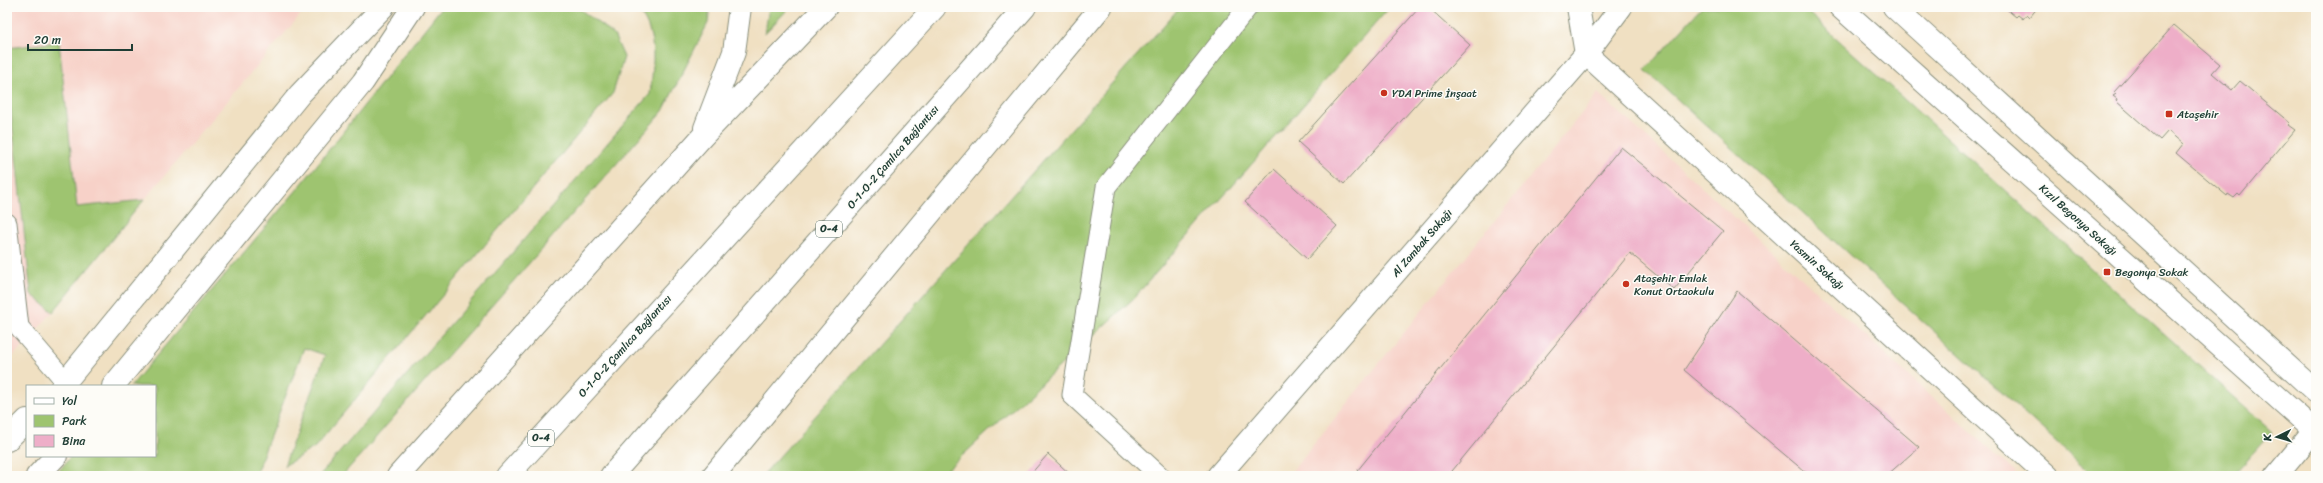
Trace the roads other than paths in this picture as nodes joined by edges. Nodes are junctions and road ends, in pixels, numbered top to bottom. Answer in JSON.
{"nodes":[{"id":1,"x":383,"y":7,"type":"edge"},
{"id":2,"x":414,"y":7,"type":"edge"},
{"id":3,"x":740,"y":7,"type":"edge"},
{"id":4,"x":826,"y":7,"type":"edge"},
{"id":5,"x":935,"y":7,"type":"edge"},
{"id":6,"x":1025,"y":7,"type":"edge"},
{"id":7,"x":1101,"y":7,"type":"edge"},
{"id":8,"x":1248,"y":7,"type":"edge"},
{"id":9,"x":1578,"y":7,"type":"edge"},
{"id":10,"x":1621,"y":7,"type":"edge"},
{"id":11,"x":1840,"y":7,"type":"edge"},
{"id":12,"x":1894,"y":7,"type":"edge"},
{"id":13,"x":1586,"y":54,"type":"junction"},
{"id":14,"x":702,"y":137,"type":"junction"},
{"id":15,"x":7,"y":222,"type":"edge"},
{"id":16,"x":10,"y":286,"type":"edge"},
{"id":17,"x":13,"y":328,"type":"edge"},
{"id":18,"x":64,"y":384,"type":"edge"},
{"id":19,"x":114,"y":385,"type":"edge"},
{"id":20,"x":2316,"y":392,"type":"edge"},
{"id":21,"x":26,"y":421,"type":"edge"},
{"id":22,"x":2315,"y":430,"type":"edge"},
{"id":23,"x":7,"y":440,"type":"edge"},
{"id":24,"x":55,"y":457,"type":"edge"},
{"id":25,"x":37,"y":476,"type":"edge"},
{"id":26,"x":398,"y":476,"type":"edge"},
{"id":27,"x":507,"y":476,"type":"edge"},
{"id":28,"x":612,"y":476,"type":"edge"},
{"id":29,"x":713,"y":476,"type":"edge"},
{"id":30,"x":1160,"y":476,"type":"edge"},
{"id":31,"x":1218,"y":476,"type":"edge"},
{"id":32,"x":2048,"y":476,"type":"edge"},
{"id":33,"x":2276,"y":476,"type":"edge"}],
"edges":[{"from":1,"to":18,"type":"main road"},
{"from":2,"to":19,"type":"main road"},
{"from":3,"to":14,"type":"main road"},
{"from":4,"to":14,"type":"main road"},
{"from":5,"to":27,"type":"main road","name":"O-1-O-2 Çamlıca Bağlantısı","number":"O-4"},
{"from":6,"to":28,"type":"main road","name":"O-1-O-2 Çamlıca Bağlantısı","number":"O-4"},
{"from":7,"to":29,"type":"main road"},
{"from":8,"to":30,"type":"lane"},
{"from":9,"to":13,"type":"main road"},
{"from":10,"to":13,"type":"main road","name":"Al Zambak Sokağı"},
{"from":11,"to":22,"type":"main road","name":"Kızıl Begonya Sokağı"},
{"from":12,"to":20,"type":"main road"},
{"from":13,"to":31,"type":"main road","name":"Al Zambak Sokağı"},
{"from":13,"to":32,"type":"main road","name":"Yasmin Sokağı"},
{"from":14,"to":26,"type":"main road"},
{"from":15,"to":16,"type":"lane"},
{"from":16,"to":17,"type":"lane"},
{"from":17,"to":18,"type":"lane"},
{"from":21,"to":23,"type":"main road"},
{"from":22,"to":33,"type":"main road"},
{"from":24,"to":25,"type":"main road"}]}
